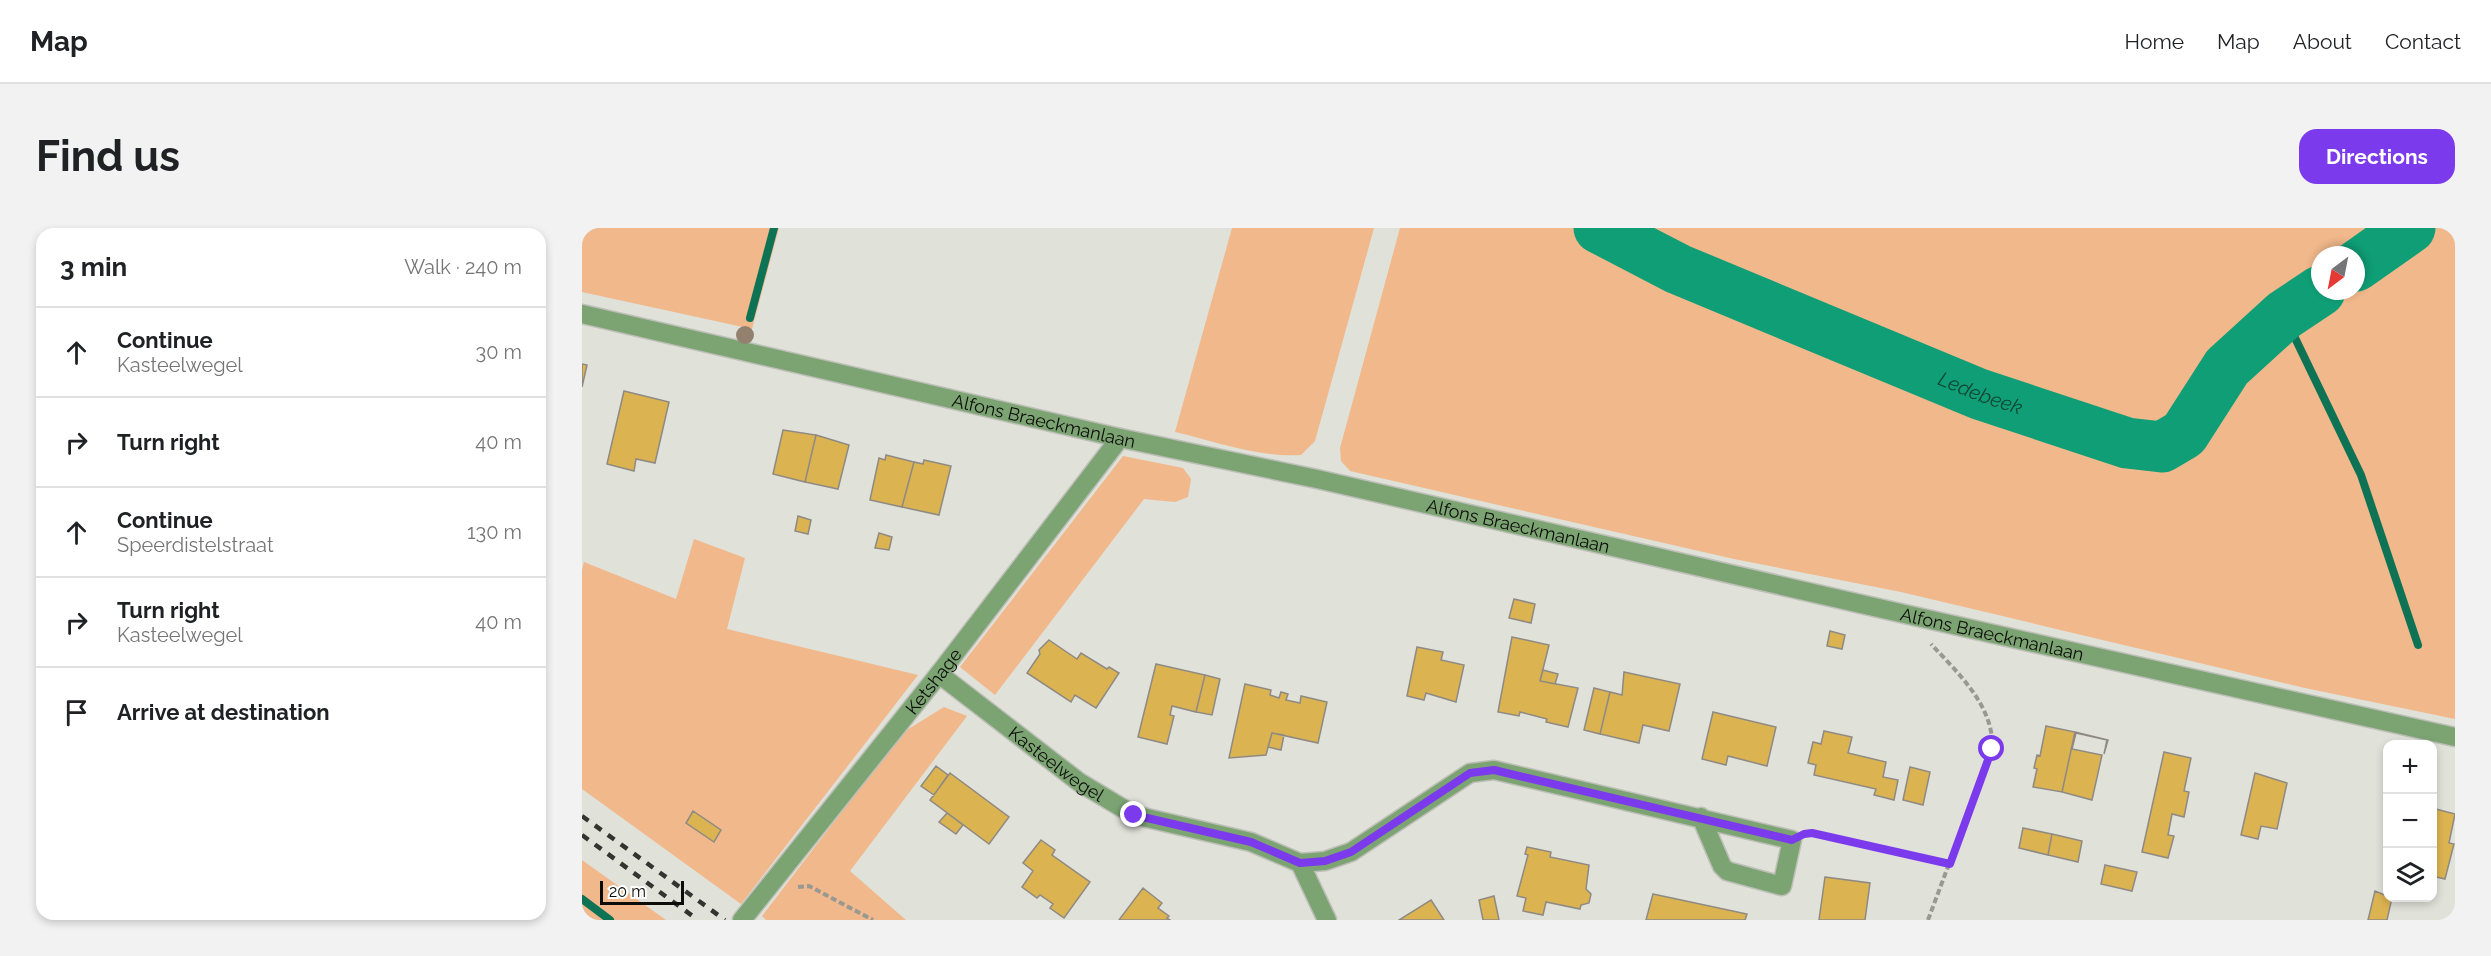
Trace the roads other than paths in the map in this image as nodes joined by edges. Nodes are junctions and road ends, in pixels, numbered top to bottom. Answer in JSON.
{"nodes":[{"id":1,"x":582,"y":314,"type":"edge"},
{"id":2,"x":1120,"y":438,"type":"junction"},
{"id":3,"x":939,"y":674,"type":"junction"},
{"id":4,"x":2455,"y":737,"type":"edge"},
{"id":5,"x":1701,"y":817,"type":"junction"},
{"id":6,"x":1300,"y":863,"type":"junction"},
{"id":7,"x":742,"y":920,"type":"edge"},
{"id":8,"x":1327,"y":920,"type":"edge"}],
"edges":[{"from":1,"to":2,"type":"street","name":"Alfons Braeckmanlaan"},
{"from":2,"to":3,"type":"street","name":"Ketshage"},
{"from":2,"to":4,"type":"street","name":"Alfons Braeckmanlaan"},
{"from":3,"to":6,"type":"street","name":"Kasteelwegel"},
{"from":3,"to":7,"type":"street","name":"Ketshage"},
{"from":5,"to":5,"type":"street"},
{"from":5,"to":6,"type":"street"},
{"from":6,"to":8,"type":"street"}]}
